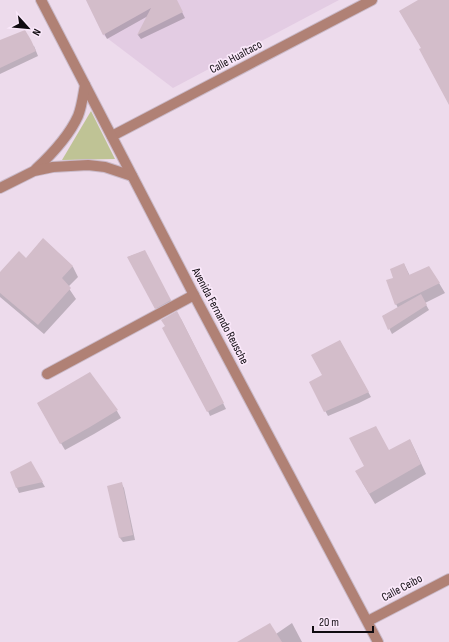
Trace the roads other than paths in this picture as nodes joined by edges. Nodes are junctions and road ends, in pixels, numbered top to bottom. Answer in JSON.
{"nodes":[{"id":1,"x":41,"y":0,"type":"edge"},
{"id":2,"x":372,"y":0,"type":"edge"},
{"id":3,"x":85,"y":85,"type":"junction"},
{"id":4,"x":112,"y":136,"type":"junction"},
{"id":5,"x":34,"y":171,"type":"junction"},
{"id":6,"x":132,"y":176,"type":"junction"},
{"id":7,"x":0,"y":188,"type":"edge"},
{"id":8,"x":194,"y":295,"type":"junction"},
{"id":9,"x":47,"y":374,"type":"dead end"},
{"id":10,"x":449,"y":579,"type":"edge"},
{"id":11,"x":368,"y":621,"type":"junction"},
{"id":12,"x":378,"y":642,"type":"edge"}],
"edges":[{"from":1,"to":3,"type":"street","name":"Avenida Fernando Reusche"},
{"from":2,"to":4,"type":"street","name":"Calle Hualtaco"},
{"from":3,"to":4,"type":"street","name":"Avenida Fernando Reusche"},
{"from":3,"to":5,"type":"street"},
{"from":4,"to":6,"type":"street","name":"Avenida Fernando Reusche"},
{"from":5,"to":6,"type":"street"},
{"from":5,"to":7,"type":"street"},
{"from":6,"to":8,"type":"street","name":"Avenida Fernando Reusche"},
{"from":8,"to":9,"type":"street"},
{"from":8,"to":11,"type":"street","name":"Avenida Fernando Reusche"},
{"from":10,"to":11,"type":"street","name":"Calle Ceibo"},
{"from":11,"to":12,"type":"street","name":"Avenida Fernando Reusche"}]}
